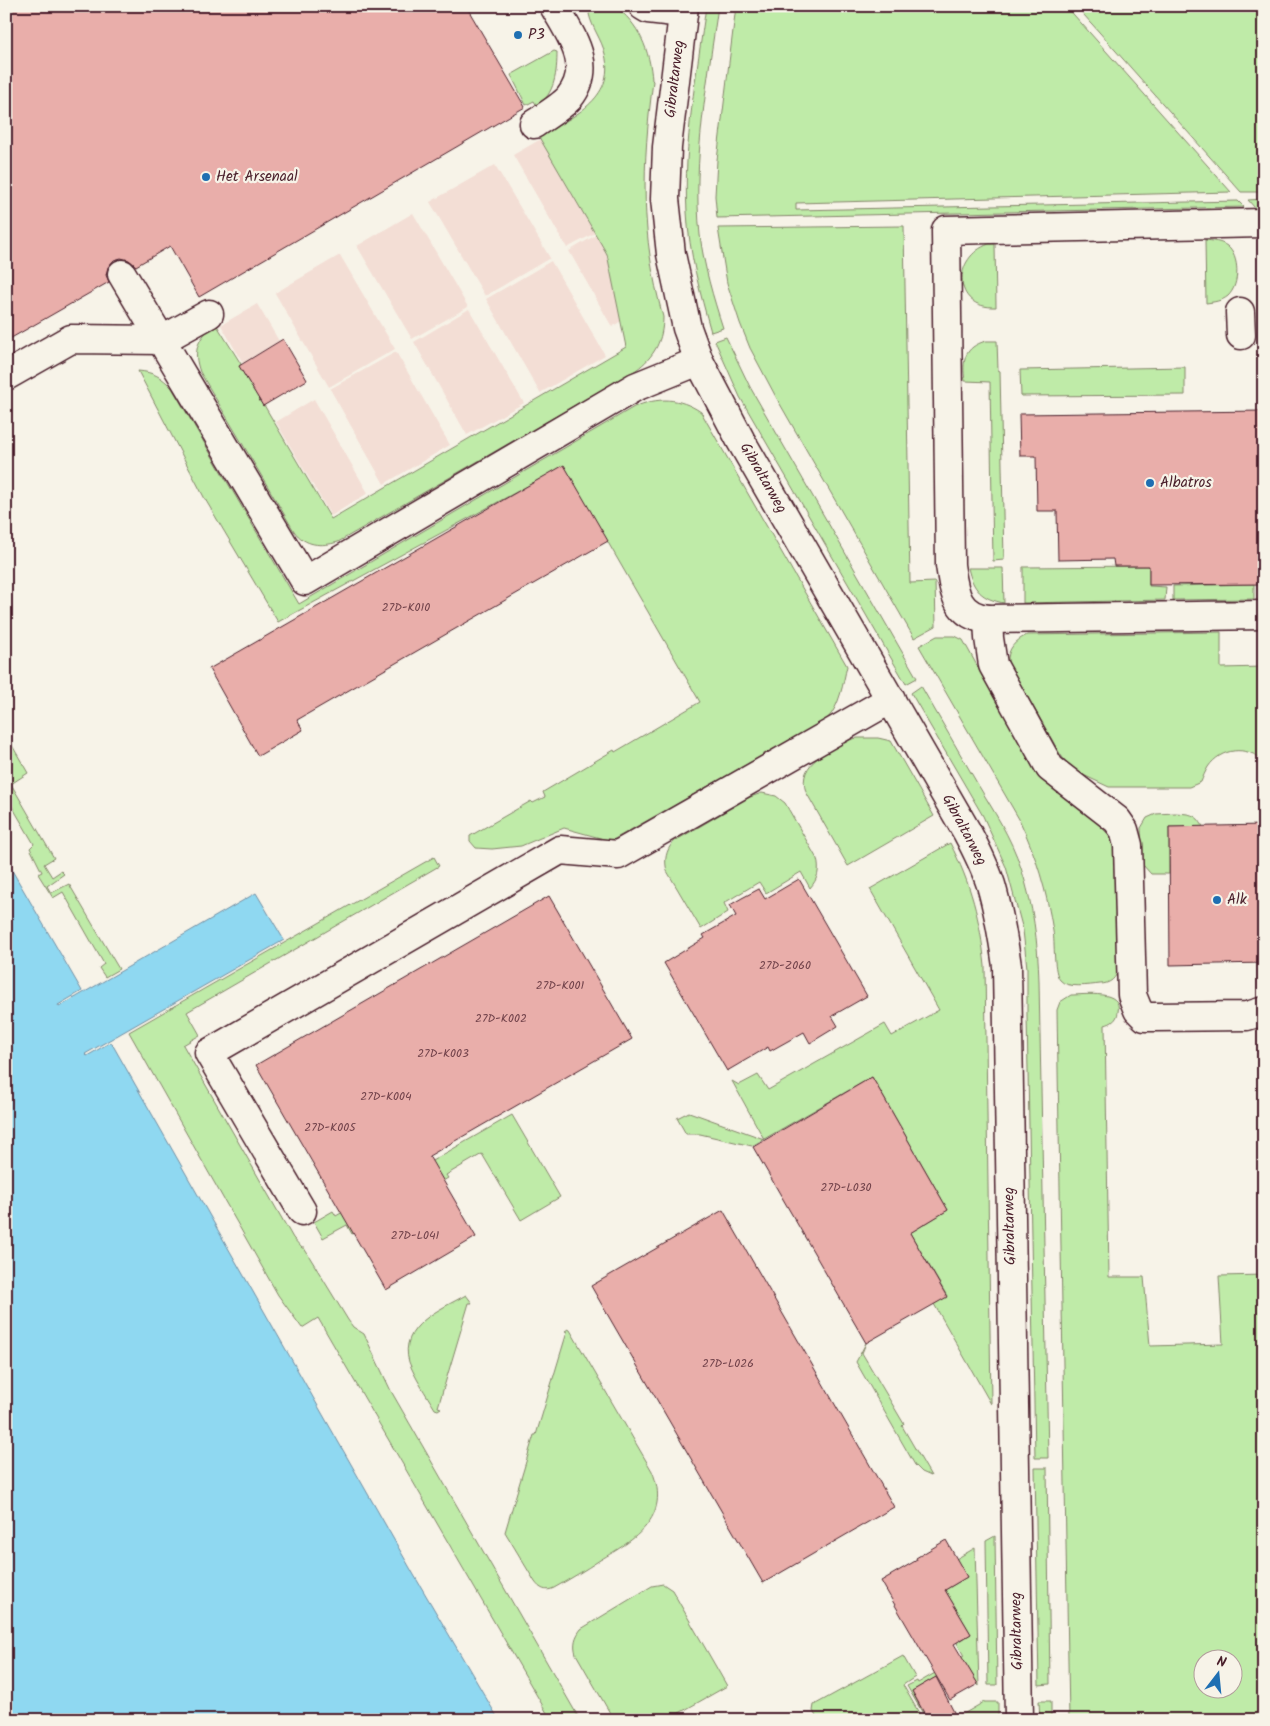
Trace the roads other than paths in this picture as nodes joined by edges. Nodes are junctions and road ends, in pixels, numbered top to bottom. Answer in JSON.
{"nodes":[{"id":1,"x":554,"y":6,"type":"edge"},
{"id":2,"x":643,"y":6,"type":"edge"},
{"id":3,"x":684,"y":10,"type":"edge"},
{"id":4,"x":534,"y":124,"type":"dead end"},
{"id":5,"x":1264,"y":223,"type":"edge"},
{"id":6,"x":122,"y":274,"type":"dead end"},
{"id":7,"x":209,"y":314,"type":"dead end"},
{"id":8,"x":162,"y":340,"type":"junction"},
{"id":9,"x":699,"y":361,"type":"junction"},
{"id":10,"x":6,"y":376,"type":"edge"},
{"id":11,"x":1264,"y":615,"type":"edge"},
{"id":12,"x":988,"y":619,"type":"junction"},
{"id":13,"x":891,"y":699,"type":"junction"},
{"id":14,"x":1264,"y":1011,"type":"edge"},
{"id":15,"x":302,"y":1211,"type":"dead end"},
{"id":16,"x":1019,"y":1720,"type":"edge"}],
"edges":[{"from":1,"to":4,"type":"street"},
{"from":2,"to":3,"type":"street"},
{"from":3,"to":9,"type":"street","name":"Gibraltarweg"},
{"from":5,"to":12,"type":"street"},
{"from":6,"to":8,"type":"street"},
{"from":7,"to":8,"type":"street"},
{"from":8,"to":9,"type":"street"},
{"from":8,"to":10,"type":"street"},
{"from":9,"to":13,"type":"street","name":"Gibraltarweg"},
{"from":11,"to":12,"type":"street"},
{"from":12,"to":14,"type":"street"},
{"from":13,"to":15,"type":"street"},
{"from":13,"to":16,"type":"street","name":"Gibraltarweg"}]}
